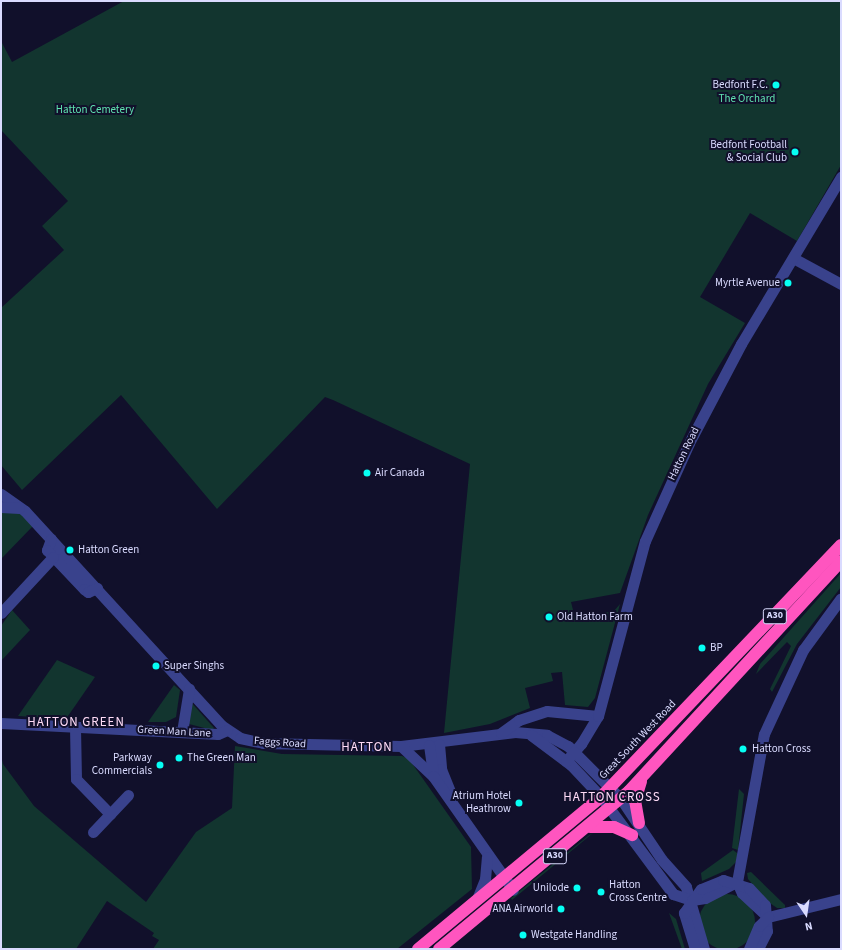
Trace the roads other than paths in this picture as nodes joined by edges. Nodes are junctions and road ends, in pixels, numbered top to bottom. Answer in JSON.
{"nodes":[{"id":1,"x":841,"y":177,"type":"edge"},
{"id":2,"x":793,"y":258,"type":"junction"},
{"id":3,"x":841,"y":284,"type":"edge"},
{"id":4,"x":1,"y":494,"type":"edge"},
{"id":5,"x":1,"y":500,"type":"edge"},
{"id":6,"x":18,"y":506,"type":"junction"},
{"id":7,"x":1,"y":507,"type":"edge"},
{"id":8,"x":51,"y":539,"type":"junction"},
{"id":9,"x":841,"y":545,"type":"edge"},
{"id":10,"x":53,"y":557,"type":"junction"},
{"id":11,"x":841,"y":561,"type":"edge"},
{"id":12,"x":97,"y":588,"type":"junction"},
{"id":13,"x":841,"y":598,"type":"edge"},
{"id":14,"x":1,"y":613,"type":"edge"},
{"id":15,"x":189,"y":689,"type":"junction"},
{"id":16,"x":598,"y":716,"type":"junction"},
{"id":17,"x":1,"y":723,"type":"edge"},
{"id":18,"x":76,"y":727,"type":"junction"},
{"id":19,"x":227,"y":730,"type":"junction"},
{"id":20,"x":182,"y":732,"type":"junction"},
{"id":21,"x":501,"y":733,"type":"junction"},
{"id":22,"x":527,"y":734,"type":"junction"},
{"id":23,"x":434,"y":745,"type":"junction"},
{"id":24,"x":401,"y":746,"type":"junction"},
{"id":25,"x":574,"y":752,"type":"junction"},
{"id":26,"x":566,"y":761,"type":"junction"},
{"id":27,"x":433,"y":776,"type":"junction"},
{"id":28,"x":644,"y":777,"type":"junction"},
{"id":29,"x":610,"y":787,"type":"junction"},
{"id":30,"x":598,"y":793,"type":"junction"},
{"id":31,"x":128,"y":795,"type":"dead end"},
{"id":32,"x":624,"y":802,"type":"junction"},
{"id":33,"x":613,"y":811,"type":"junction"},
{"id":34,"x":110,"y":814,"type":"junction"},
{"id":35,"x":639,"y":824,"type":"junction"},
{"id":36,"x":590,"y":827,"type":"junction"},
{"id":37,"x":93,"y":832,"type":"dead end"},
{"id":38,"x":632,"y":835,"type":"junction"},
{"id":39,"x":487,"y":857,"type":"junction"},
{"id":40,"x":503,"y":874,"type":"junction"},
{"id":41,"x":737,"y":882,"type":"junction"},
{"id":42,"x":516,"y":888,"type":"junction"},
{"id":43,"x":477,"y":899,"type":"junction"},
{"id":44,"x":841,"y":899,"type":"edge"},
{"id":45,"x":692,"y":900,"type":"junction"},
{"id":46,"x":768,"y":917,"type":"junction"},
{"id":47,"x":418,"y":949,"type":"edge"},
{"id":48,"x":438,"y":949,"type":"edge"},
{"id":49,"x":695,"y":949,"type":"edge"},
{"id":50,"x":704,"y":949,"type":"edge"},
{"id":51,"x":749,"y":949,"type":"edge"},
{"id":52,"x":758,"y":949,"type":"edge"}],
"edges":[{"from":1,"to":2,"type":"street","name":"Hatton Road"},
{"from":2,"to":3,"type":"street"},
{"from":2,"to":16,"type":"street","name":"Hatton Road"},
{"from":4,"to":6,"type":"street","name":"Faggs Road"},
{"from":5,"to":6,"type":"street"},
{"from":6,"to":7,"type":"street"},
{"from":6,"to":8,"type":"street","name":"Faggs Road"},
{"from":8,"to":10,"type":"street"},
{"from":8,"to":12,"type":"street","name":"Faggs Road"},
{"from":9,"to":29,"type":"highway","name":"Great South West Road","number":"A30"},
{"from":10,"to":12,"type":"street"},
{"from":10,"to":14,"type":"street"},
{"from":11,"to":28,"type":"highway","number":"A30"},
{"from":12,"to":15,"type":"street","name":"Faggs Road"},
{"from":13,"to":41,"type":"street"},
{"from":15,"to":19,"type":"street","name":"Faggs Road"},
{"from":15,"to":20,"type":"street"},
{"from":16,"to":21,"type":"street"},
{"from":16,"to":25,"type":"street","name":"Hatton Road"},
{"from":17,"to":18,"type":"street","name":"Green Man Lane"},
{"from":18,"to":20,"type":"street","name":"Green Man Lane"},
{"from":18,"to":34,"type":"street"},
{"from":19,"to":20,"type":"street","name":"Green Man Lane"},
{"from":19,"to":24,"type":"street","name":"Faggs Road"},
{"from":21,"to":22,"type":"street","name":"Faggs Road"},
{"from":21,"to":23,"type":"street","name":"Faggs Road"},
{"from":22,"to":25,"type":"street","name":"Faggs Road"},
{"from":22,"to":26,"type":"street"},
{"from":23,"to":24,"type":"street","name":"Faggs Road"},
{"from":23,"to":27,"type":"street"},
{"from":23,"to":40,"type":"street"},
{"from":24,"to":27,"type":"street"},
{"from":25,"to":26,"type":"street","name":"Hatton Road"},
{"from":25,"to":29,"type":"street","name":"Faggs Road"},
{"from":26,"to":30,"type":"street"},
{"from":27,"to":39,"type":"street"},
{"from":28,"to":32,"type":"highway","number":"A30"},
{"from":28,"to":35,"type":"highway"},
{"from":29,"to":30,"type":"highway","name":"Great South West Road","number":"A30"},
{"from":29,"to":32,"type":"street","name":"Faggs Road"},
{"from":30,"to":33,"type":"street"},
{"from":30,"to":40,"type":"highway","name":"Great South West Road","number":"A30"},
{"from":31,"to":34,"type":"street"},
{"from":32,"to":33,"type":"highway","number":"A30"},
{"from":32,"to":35,"type":"street","name":"Faggs Road"},
{"from":33,"to":36,"type":"highway","number":"A30"},
{"from":33,"to":38,"type":"street"},
{"from":34,"to":37,"type":"street"},
{"from":35,"to":45,"type":"street","name":"Faggs Road"},
{"from":36,"to":38,"type":"highway"},
{"from":36,"to":42,"type":"highway","number":"A30"},
{"from":38,"to":45,"type":"street"},
{"from":39,"to":40,"type":"street"},
{"from":39,"to":43,"type":"street"},
{"from":40,"to":42,"type":"street"},
{"from":40,"to":43,"type":"highway","name":"Great South West Road","number":"A30"},
{"from":41,"to":45,"type":"street"},
{"from":41,"to":46,"type":"street"},
{"from":42,"to":48,"type":"highway","number":"A30"},
{"from":43,"to":47,"type":"highway","name":"Great South West Road","number":"A30"},
{"from":44,"to":46,"type":"street"},
{"from":45,"to":49,"type":"street"},
{"from":45,"to":50,"type":"street"},
{"from":46,"to":51,"type":"street"},
{"from":46,"to":52,"type":"street"}]}
